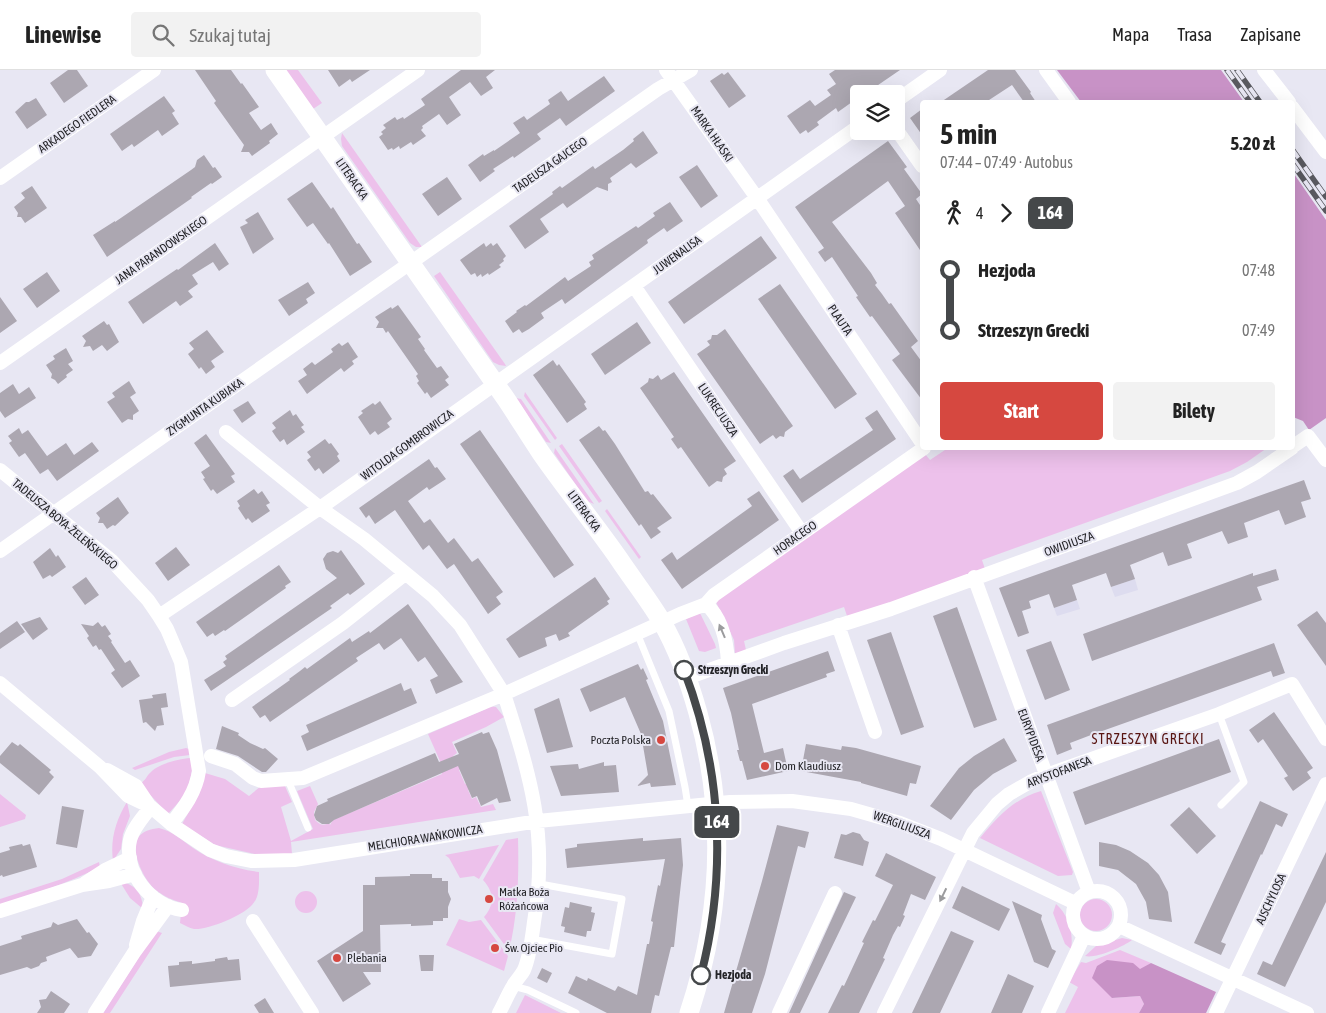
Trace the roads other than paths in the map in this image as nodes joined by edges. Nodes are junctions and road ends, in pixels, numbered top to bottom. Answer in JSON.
{"nodes":[{"id":1,"x":154,"y":70,"type":"edge"},
{"id":2,"x":275,"y":70,"type":"edge"},
{"id":3,"x":418,"y":70,"type":"edge"},
{"id":4,"x":691,"y":70,"type":"edge"},
{"id":5,"x":940,"y":70,"type":"edge"},
{"id":6,"x":1046,"y":70,"type":"edge"},
{"id":7,"x":1264,"y":70,"type":"edge"},
{"id":8,"x":669,"y":75,"type":"edge"},
{"id":9,"x":905,"y":95,"type":"edge"},
{"id":10,"x":1068,"y":100,"type":"edge"},
{"id":11,"x":1287,"y":100,"type":"edge"},
{"id":12,"x":1295,"y":111,"type":"edge"},
{"id":13,"x":850,"y":132,"type":"edge"},
{"id":14,"x":322,"y":136,"type":"junction"},
{"id":15,"x":904,"y":140,"type":"edge"},
{"id":16,"x":1326,"y":152,"type":"edge"},
{"id":17,"x":920,"y":163,"type":"edge"},
{"id":18,"x":0,"y":178,"type":"edge"},
{"id":19,"x":757,"y":198,"type":"junction"},
{"id":20,"x":411,"y":264,"type":"junction"},
{"id":21,"x":634,"y":286,"type":"junction"},
{"id":22,"x":0,"y":363,"type":"edge"},
{"id":23,"x":495,"y":383,"type":"junction"},
{"id":24,"x":226,"y":432,"type":"dead end"},
{"id":25,"x":920,"y":439,"type":"edge"},
{"id":26,"x":1295,"y":445,"type":"edge"},
{"id":27,"x":921,"y":450,"type":"edge"},
{"id":28,"x":1288,"y":450,"type":"edge"},
{"id":29,"x":1326,"y":460,"type":"edge"},
{"id":30,"x":0,"y":470,"type":"edge"},
{"id":31,"x":320,"y":508,"type":"junction"},
{"id":32,"x":53,"y":513,"type":"junction"},
{"id":33,"x":802,"y":533,"type":"junction"},
{"id":34,"x":0,"y":550,"type":"edge"},
{"id":35,"x":405,"y":574,"type":"junction"},
{"id":36,"x":974,"y":578,"type":"junction"},
{"id":37,"x":706,"y":604,"type":"junction"},
{"id":38,"x":159,"y":616,"type":"junction"},
{"id":39,"x":662,"y":623,"type":"junction"},
{"id":40,"x":838,"y":625,"type":"junction"},
{"id":41,"x":637,"y":633,"type":"junction"},
{"id":42,"x":728,"y":662,"type":"junction"},
{"id":43,"x":687,"y":678,"type":"junction"},
{"id":44,"x":0,"y":683,"type":"edge"},
{"id":45,"x":504,"y":694,"type":"junction"},
{"id":46,"x":232,"y":700,"type":"dead end"},
{"id":47,"x":1219,"y":714,"type":"junction"},
{"id":48,"x":875,"y":732,"type":"dead end"},
{"id":49,"x":1326,"y":739,"type":"edge"},
{"id":50,"x":211,"y":756,"type":"dead end"},
{"id":51,"x":1046,"y":775,"type":"junction"},
{"id":52,"x":288,"y":780,"type":"junction"},
{"id":53,"x":1326,"y":784,"type":"edge"},
{"id":54,"x":715,"y":803,"type":"junction"},
{"id":55,"x":1221,"y":805,"type":"dead end"},
{"id":56,"x":688,"y":806,"type":"junction"},
{"id":57,"x":151,"y":807,"type":"junction"},
{"id":58,"x":538,"y":821,"type":"junction"},
{"id":59,"x":171,"y":824,"type":"junction"},
{"id":60,"x":308,"y":828,"type":"dead end"},
{"id":61,"x":964,"y":851,"type":"junction"},
{"id":62,"x":130,"y":858,"type":"junction"},
{"id":63,"x":135,"y":874,"type":"junction"},
{"id":64,"x":540,"y":884,"type":"junction"},
{"id":65,"x":82,"y":885,"type":"junction"},
{"id":66,"x":1089,"y":892,"type":"junction"},
{"id":67,"x":835,"y":893,"type":"dead end"},
{"id":68,"x":153,"y":897,"type":"junction"},
{"id":69,"x":1075,"y":903,"type":"junction"},
{"id":70,"x":0,"y":911,"type":"edge"},
{"id":71,"x":253,"y":921,"type":"dead end"},
{"id":72,"x":1119,"y":926,"type":"junction"},
{"id":73,"x":1084,"y":936,"type":"junction"},
{"id":74,"x":532,"y":939,"type":"junction"},
{"id":75,"x":135,"y":951,"type":"junction"},
{"id":76,"x":1234,"y":978,"type":"junction"},
{"id":77,"x":513,"y":986,"type":"junction"},
{"id":78,"x":95,"y":1013,"type":"edge"},
{"id":79,"x":312,"y":1013,"type":"edge"},
{"id":80,"x":499,"y":1013,"type":"edge"},
{"id":81,"x":576,"y":1013,"type":"edge"},
{"id":82,"x":689,"y":1013,"type":"edge"},
{"id":83,"x":779,"y":1013,"type":"edge"},
{"id":84,"x":884,"y":1013,"type":"edge"},
{"id":85,"x":1048,"y":1013,"type":"edge"},
{"id":86,"x":1216,"y":1013,"type":"edge"},
{"id":87,"x":1307,"y":1013,"type":"edge"}],
"edges":[{"from":1,"to":18,"type":"street","name":"ARKADEGO FIEDLERA"},
{"from":2,"to":14,"type":"street","name":"LITERACKA"},
{"from":3,"to":14,"type":"street","name":"JANA PARANDOWSKIEGO"},
{"from":4,"to":8,"type":"street","name":"TADEUSZA GAJCEGO"},
{"from":5,"to":9,"type":"street"},
{"from":6,"to":10,"type":"street"},
{"from":7,"to":11,"type":"street"},
{"from":8,"to":19,"type":"street","name":"MARKA HŁASKI"},
{"from":8,"to":20,"type":"street","name":"TADEUSZA GAJCEGO"},
{"from":12,"to":16,"type":"street"},
{"from":13,"to":19,"type":"street","name":"JUWENALISA"},
{"from":14,"to":20,"type":"street","name":"LITERACKA"},
{"from":14,"to":22,"type":"street","name":"JANA PARANDOWSKIEGO"},
{"from":15,"to":17,"type":"street"},
{"from":19,"to":21,"type":"street","name":"JUWENALISA"},
{"from":19,"to":25,"type":"street","name":"PLAUTA"},
{"from":20,"to":23,"type":"street","name":"LITERACKA"},
{"from":20,"to":32,"type":"street","name":"ZYGMUNTA KUBIAKA"},
{"from":21,"to":23,"type":"street","name":"JUWENALISA"},
{"from":21,"to":33,"type":"street","name":"LUKRECJUSZA"},
{"from":23,"to":31,"type":"street","name":"WITOLDA GOMBROWICZA"},
{"from":23,"to":39,"type":"street","name":"LITERACKA"},
{"from":24,"to":31,"type":"street"},
{"from":26,"to":29,"type":"street","name":"OWIDIUSZA"},
{"from":27,"to":33,"type":"street","name":"HORACEGO"},
{"from":28,"to":36,"type":"street","name":"OWIDIUSZA"},
{"from":30,"to":32,"type":"street","name":"TADEUSZA BOYA-ŻELEŃSKIEGO"},
{"from":31,"to":35,"type":"street"},
{"from":31,"to":38,"type":"street","name":"WITOLDA GOMBROWICZA"},
{"from":32,"to":34,"type":"street","name":"ZYGMUNTA KUBIAKA"},
{"from":32,"to":38,"type":"street","name":"TADEUSZA BOYA-ŻELEŃSKIEGO"},
{"from":33,"to":37,"type":"street","name":"HORACEGO"},
{"from":35,"to":45,"type":"street"},
{"from":35,"to":46,"type":"street"},
{"from":36,"to":40,"type":"street","name":"OWIDIUSZA"},
{"from":36,"to":51,"type":"street","name":"EURYPIDESA"},
{"from":37,"to":39,"type":"street","name":"HORACEGO"},
{"from":42,"to":37,"type":"street","one_way":true},
{"from":38,"to":59,"type":"street","name":"TADEUSZA BOYA-ŻELEŃSKIEGO"},
{"from":39,"to":41,"type":"street"},
{"from":39,"to":43,"type":"street","name":"LITERACKA"},
{"from":40,"to":42,"type":"street","name":"OWIDIUSZA"},
{"from":40,"to":48,"type":"street"},
{"from":41,"to":45,"type":"street"},
{"from":41,"to":56,"type":"lane"},
{"from":42,"to":43,"type":"street","name":"OWIDIUSZA"},
{"from":43,"to":54,"type":"street","name":"LITERACKA"},
{"from":44,"to":57,"type":"street","name":"MELCHIORA WAŃKOWICZA"},
{"from":45,"to":52,"type":"street"},
{"from":45,"to":58,"type":"street"},
{"from":47,"to":49,"type":"street","name":"ARYSTOFANESA"},
{"from":47,"to":51,"type":"street","name":"ARYSTOFANESA"},
{"from":47,"to":55,"type":"lane"},
{"from":50,"to":52,"type":"street"},
{"from":51,"to":61,"type":"street","name":"ARYSTOFANESA"},
{"from":51,"to":66,"type":"street","name":"EURYPIDESA"},
{"from":52,"to":60,"type":"lane"},
{"from":53,"to":76,"type":"street","name":"AJSCHYLOSA"},
{"from":54,"to":56,"type":"street","name":"MELCHIORA WAŃKOWICZA"},
{"from":54,"to":61,"type":"street","name":"WERGILIUSZA"},
{"from":54,"to":82,"type":"street","name":"LITERACKA"},
{"from":56,"to":58,"type":"street","name":"MELCHIORA WAŃKOWICZA"},
{"from":57,"to":59,"type":"street","name":"MELCHIORA WAŃKOWICZA"},
{"from":57,"to":62,"type":"street"},
{"from":58,"to":59,"type":"street","name":"MELCHIORA WAŃKOWICZA"},
{"from":58,"to":64,"type":"street"},
{"from":61,"to":69,"type":"street","name":"WERGILIUSZA"},
{"from":61,"to":84,"type":"street","name":"ARYSTOFANESA","one_way":true},
{"from":62,"to":63,"type":"street"},
{"from":62,"to":65,"type":"street"},
{"from":63,"to":65,"type":"street"},
{"from":63,"to":68,"type":"street"},
{"from":64,"to":74,"type":"street"},
{"from":64,"to":74,"type":"lane"},
{"from":65,"to":70,"type":"street"},
{"from":66,"to":69,"type":"street"},
{"from":66,"to":72,"type":"street"},
{"from":67,"to":83,"type":"street"},
{"from":68,"to":75,"type":"street"},
{"from":68,"to":75,"type":"street"},
{"from":69,"to":73,"type":"street"},
{"from":71,"to":79,"type":"street"},
{"from":72,"to":73,"type":"street"},
{"from":72,"to":76,"type":"street"},
{"from":73,"to":85,"type":"street"},
{"from":74,"to":77,"type":"street"},
{"from":75,"to":78,"type":"street"},
{"from":76,"to":86,"type":"street","name":"AJSCHYLOSA"},
{"from":76,"to":87,"type":"street"},
{"from":77,"to":80,"type":"street"},
{"from":77,"to":81,"type":"lane"}]}
